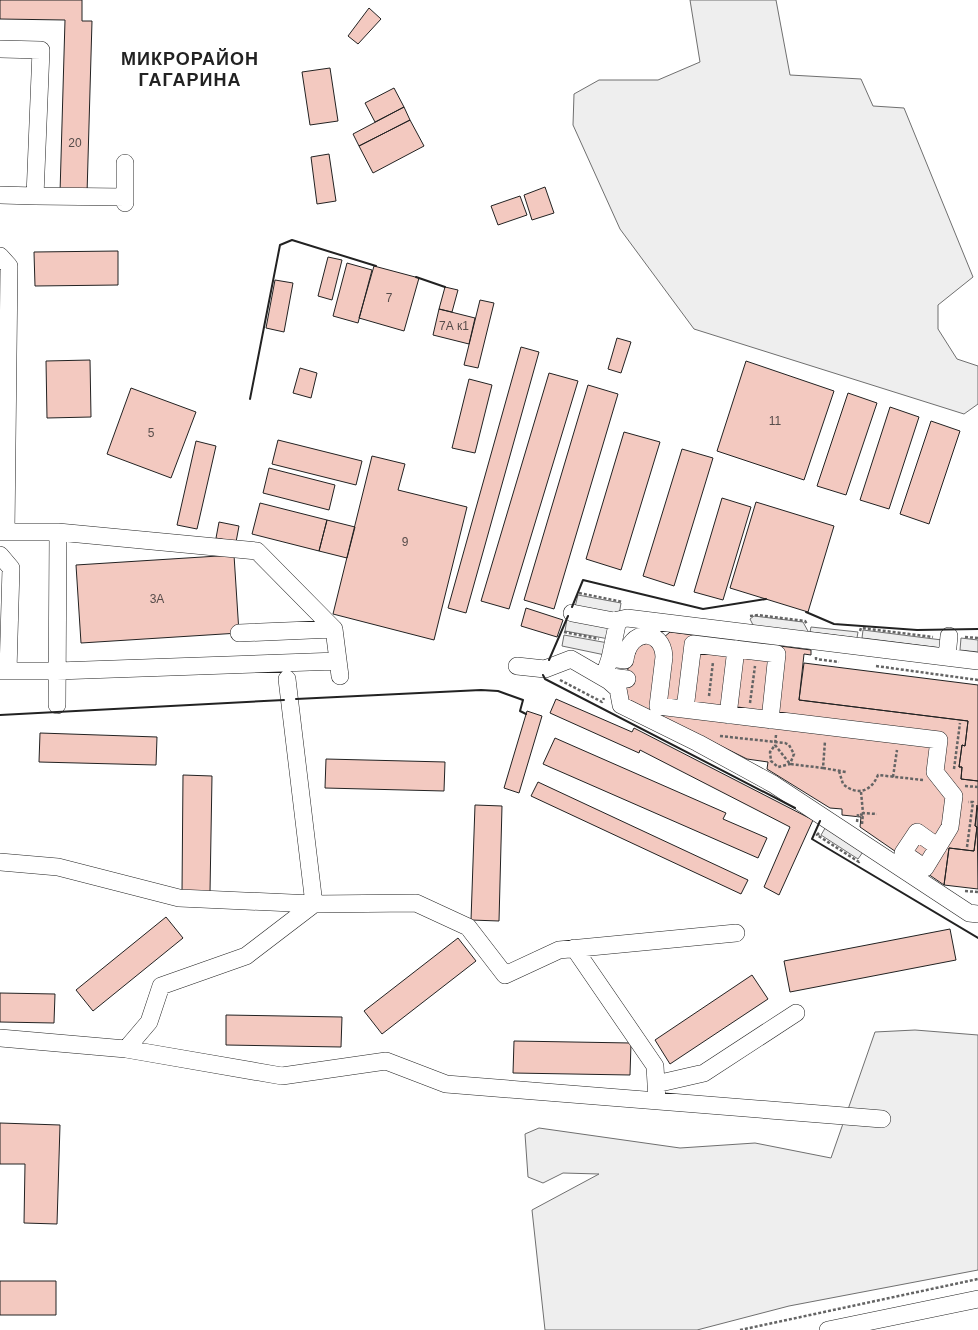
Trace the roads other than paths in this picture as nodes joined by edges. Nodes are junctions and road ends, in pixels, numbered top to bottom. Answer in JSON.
{"nodes":[{"id":1,"x":0,"y":49,"type":"edge"},
{"id":2,"x":124,"y":162,"type":"dead end"},
{"id":3,"x":0,"y":195,"type":"edge"},
{"id":4,"x":35,"y":196,"type":"junction"},
{"id":5,"x":0,"y":256,"type":"edge"},
{"id":6,"x":3,"y":532,"type":"edge"},
{"id":7,"x":58,"y":532,"type":"junction"},
{"id":8,"x":0,"y":555,"type":"edge"},
{"id":9,"x":572,"y":613,"type":"dead end"},
{"id":10,"x":620,"y":613,"type":"junction"},
{"id":11,"x":334,"y":629,"type":"junction"},
{"id":12,"x":239,"y":632,"type":"dead end"},
{"id":13,"x":949,"y":638,"type":"road end"},
{"id":14,"x":736,"y":649,"type":"junction"},
{"id":15,"x":947,"y":657,"type":"junction"},
{"id":16,"x":610,"y":658,"type":"junction"},
{"id":17,"x":978,"y":661,"type":"edge"},
{"id":18,"x":517,"y":666,"type":"dead end"},
{"id":19,"x":4,"y":671,"type":"edge"},
{"id":20,"x":57,"y":671,"type":"junction"},
{"id":21,"x":287,"y":679,"type":"dead end"},
{"id":22,"x":627,"y":679,"type":"dead end"},
{"id":23,"x":605,"y":684,"type":"junction"},
{"id":24,"x":57,"y":705,"type":"dead end"},
{"id":25,"x":685,"y":709,"type":"junction"},
{"id":26,"x":728,"y":714,"type":"junction"},
{"id":27,"x":774,"y":720,"type":"junction"},
{"id":28,"x":938,"y":847,"type":"dead end"},
{"id":29,"x":0,"y":862,"type":"edge"},
{"id":30,"x":314,"y":904,"type":"junction"},
{"id":31,"x":978,"y":914,"type":"edge"},
{"id":32,"x":736,"y":933,"type":"dead end"},
{"id":33,"x":574,"y":948,"type":"junction"},
{"id":34,"x":796,"y":1013,"type":"dead end"},
{"id":35,"x":0,"y":1038,"type":"edge"},
{"id":36,"x":126,"y":1049,"type":"junction"},
{"id":37,"x":656,"y":1084,"type":"junction"},
{"id":38,"x":657,"y":1101,"type":"junction"},
{"id":39,"x":882,"y":1119,"type":"dead end"},
{"id":40,"x":978,"y":1299,"type":"edge"},
{"id":41,"x":828,"y":1330,"type":"edge"}],
"edges":[{"from":1,"to":4,"type":"street"},
{"from":2,"to":4,"type":"street"},
{"from":3,"to":4,"type":"street"},
{"from":5,"to":6,"type":"street"},
{"from":6,"to":7,"type":"street"},
{"from":7,"to":11,"type":"street"},
{"from":7,"to":20,"type":"street"},
{"from":8,"to":19,"type":"street"},
{"from":9,"to":10,"type":"street"},
{"from":10,"to":15,"type":"street"},
{"from":10,"to":16,"type":"street"},
{"from":11,"to":12,"type":"street"},
{"from":11,"to":20,"type":"street"},
{"from":13,"to":15,"type":"street"},
{"from":14,"to":25,"type":"street"},
{"from":14,"to":26,"type":"street"},
{"from":14,"to":27,"type":"street"},
{"from":15,"to":17,"type":"street"},
{"from":16,"to":23,"type":"street"},
{"from":16,"to":25,"type":"street"},
{"from":18,"to":23,"type":"street"},
{"from":19,"to":20,"type":"street"},
{"from":20,"to":24,"type":"street"},
{"from":21,"to":30,"type":"street"},
{"from":22,"to":23,"type":"street"},
{"from":23,"to":31,"type":"street"},
{"from":25,"to":26,"type":"street"},
{"from":26,"to":27,"type":"street"},
{"from":27,"to":28,"type":"street"},
{"from":29,"to":30,"type":"street"},
{"from":30,"to":33,"type":"street"},
{"from":30,"to":36,"type":"street"},
{"from":32,"to":33,"type":"street"},
{"from":33,"to":37,"type":"street"},
{"from":34,"to":37,"type":"street"},
{"from":35,"to":36,"type":"street"},
{"from":36,"to":38,"type":"street"},
{"from":37,"to":38,"type":"street"},
{"from":38,"to":39,"type":"street"},
{"from":40,"to":41,"type":"street"}]}
